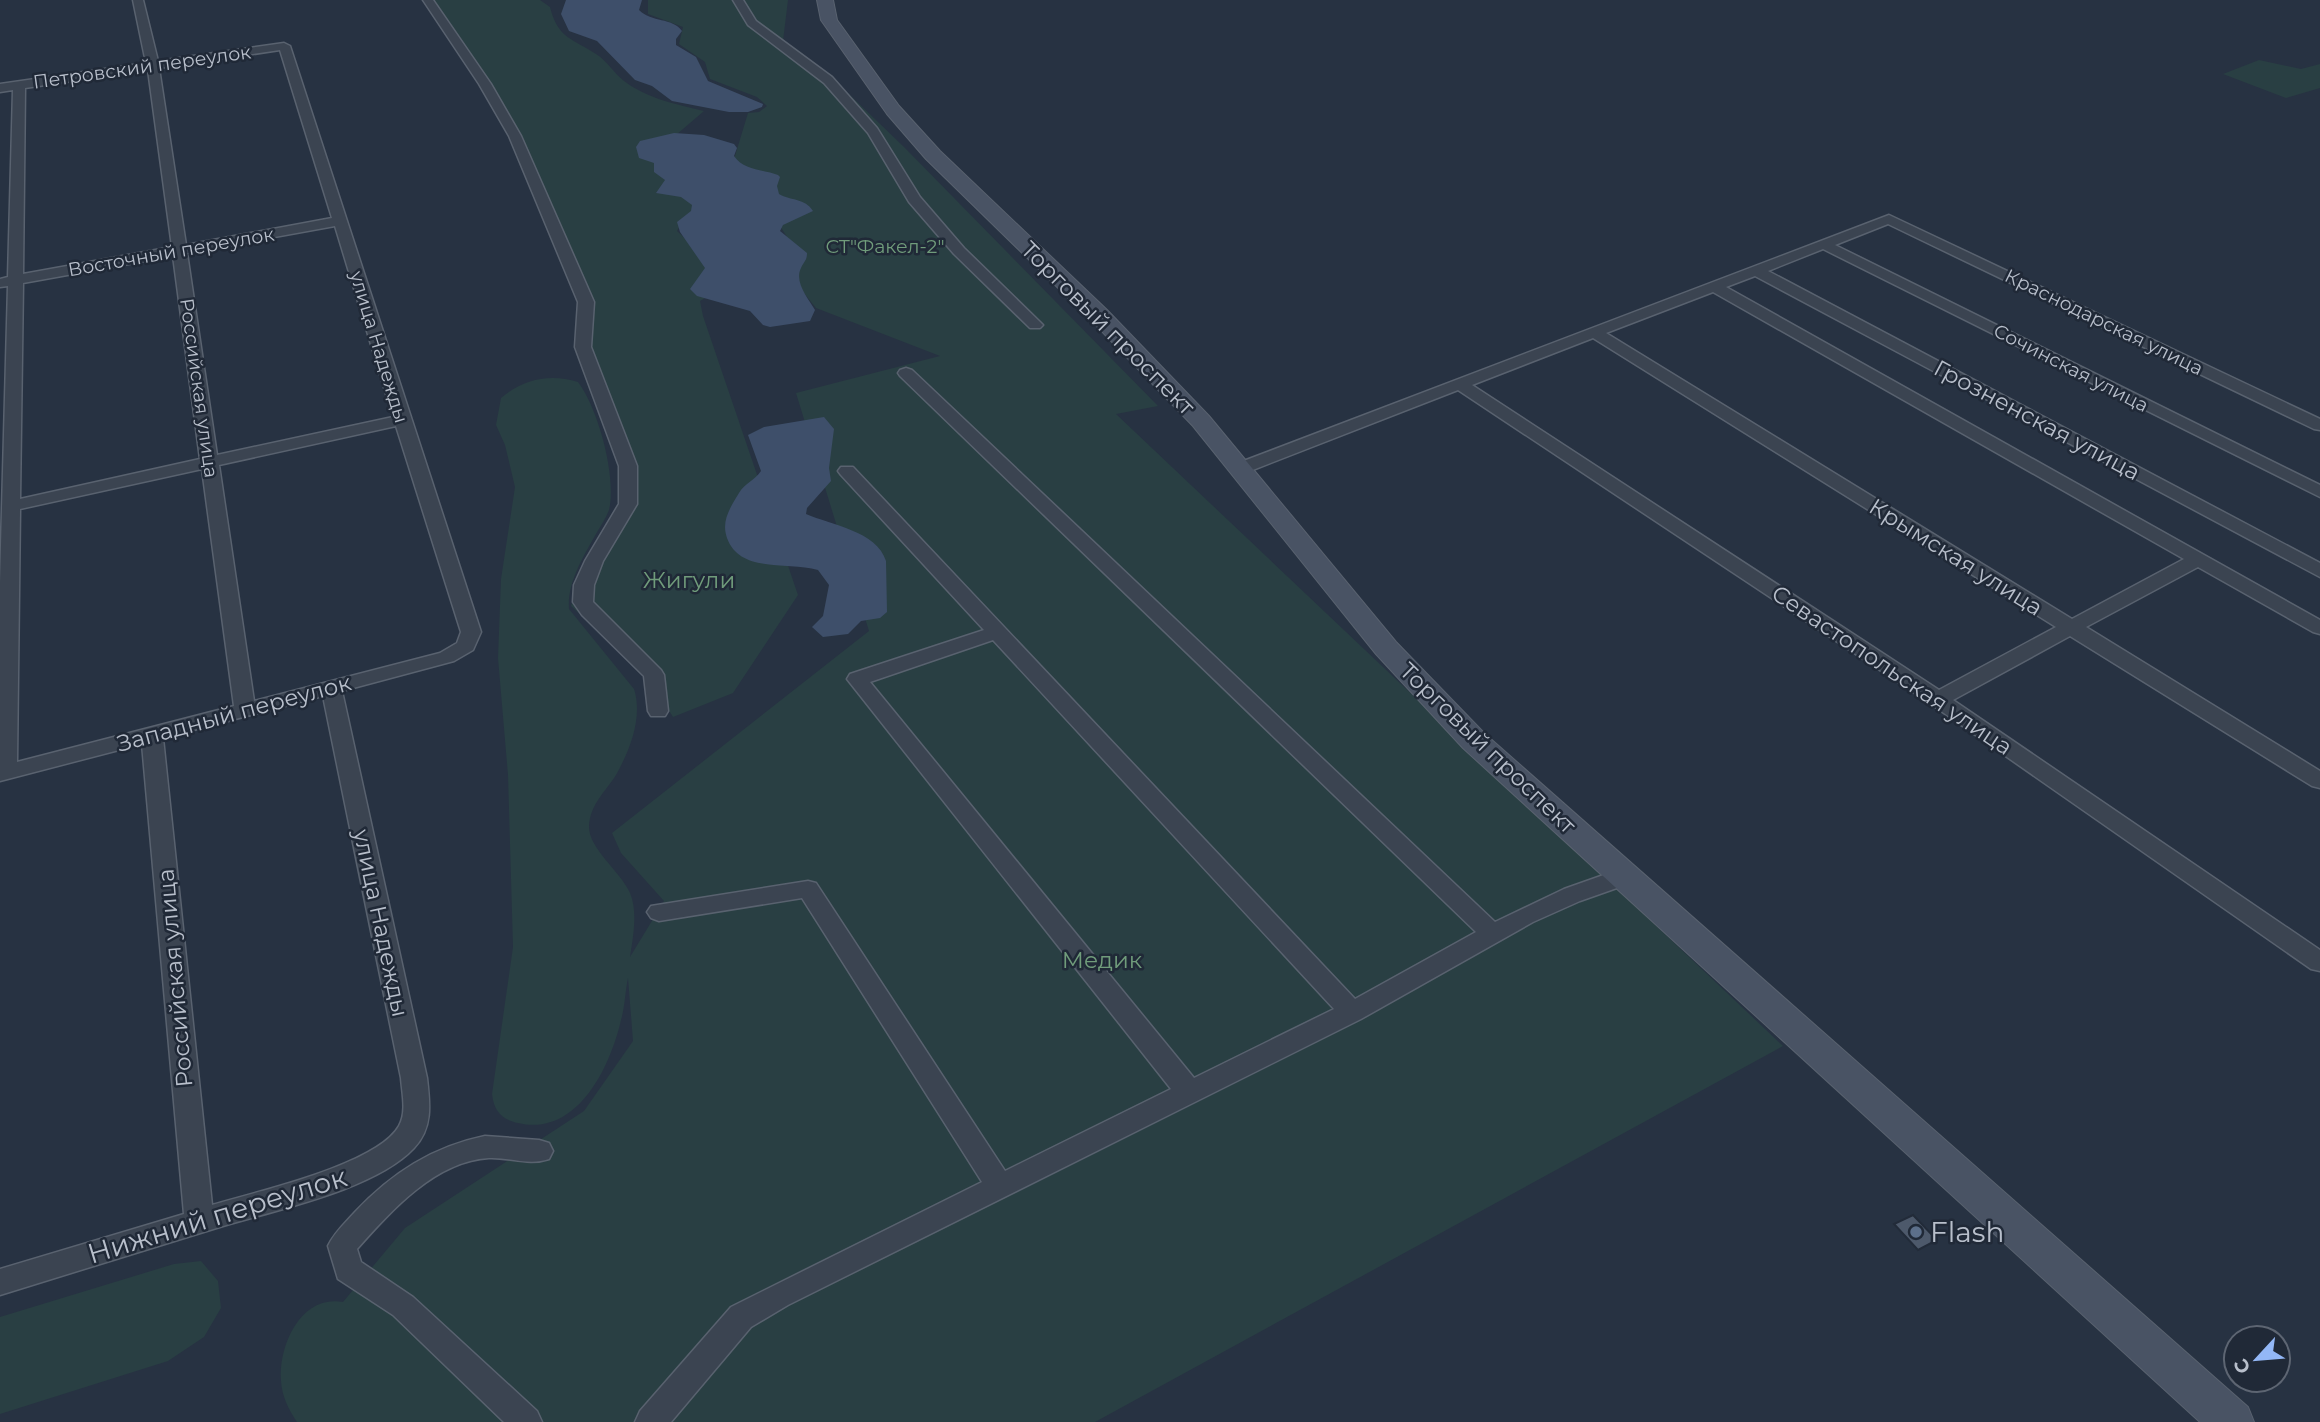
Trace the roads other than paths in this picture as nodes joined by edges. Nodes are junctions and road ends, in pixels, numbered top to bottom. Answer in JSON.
{"nodes":[{"id":1,"x":138,"y":0,"type":"edge"},
{"id":2,"x":428,"y":0,"type":"edge"},
{"id":3,"x":738,"y":0,"type":"edge"},
{"id":4,"x":825,"y":0,"type":"edge"},
{"id":5,"x":284,"y":46,"type":"joint"},
{"id":6,"x":153,"y":66,"type":"junction"},
{"id":7,"x":19,"y":86,"type":"junction"},
{"id":8,"x":0,"y":88,"type":"edge"},
{"id":9,"x":341,"y":222,"type":"junction"},
{"id":10,"x":1823,"y":244,"type":"junction"},
{"id":11,"x":179,"y":250,"type":"junction"},
{"id":12,"x":1755,"y":270,"type":"junction"},
{"id":13,"x":8,"y":281,"type":"edge"},
{"id":14,"x":1714,"y":287,"type":"junction"},
{"id":15,"x":1035,"y":325,"type":"dead end"},
{"id":16,"x":1593,"y":332,"type":"junction"},
{"id":17,"x":906,"y":373,"type":"dead end"},
{"id":18,"x":1460,"y":384,"type":"junction"},
{"id":19,"x":401,"y":420,"type":"junction"},
{"id":20,"x":2320,"y":425,"type":"edge"},
{"id":21,"x":210,"y":462,"type":"junction"},
{"id":22,"x":1239,"y":469,"type":"junction"},
{"id":23,"x":847,"y":471,"type":"dead end"},
{"id":24,"x":2320,"y":492,"type":"edge"},
{"id":25,"x":11,"y":506,"type":"junction"},
{"id":26,"x":2196,"y":560,"type":"junction"},
{"id":27,"x":2320,"y":571,"type":"edge"},
{"id":28,"x":2070,"y":627,"type":"junction"},
{"id":29,"x":2320,"y":628,"type":"edge"},
{"id":30,"x":997,"y":632,"type":"junction"},
{"id":31,"x":466,"y":646,"type":"joint"},
{"id":32,"x":331,"y":687,"type":"junction"},
{"id":33,"x":1938,"y":699,"type":"junction"},
{"id":34,"x":245,"y":710,"type":"junction"},
{"id":35,"x":658,"y":710,"type":"dead end"},
{"id":36,"x":152,"y":734,"type":"junction"},
{"id":37,"x":3,"y":774,"type":"edge"},
{"id":38,"x":2320,"y":781,"type":"edge"},
{"id":39,"x":1623,"y":877,"type":"junction"},
{"id":40,"x":659,"y":912,"type":"dead end"},
{"id":41,"x":1493,"y":934,"type":"junction"},
{"id":42,"x":2320,"y":962,"type":"edge"},
{"id":43,"x":1352,"y":1012,"type":"junction"},
{"id":44,"x":1189,"y":1093,"type":"junction"},
{"id":45,"x":417,"y":1120,"type":"joint"},
{"id":46,"x":539,"y":1151,"type":"dead end"},
{"id":47,"x":1000,"y":1187,"type":"junction"},
{"id":48,"x":199,"y":1221,"type":"junction"},
{"id":49,"x":0,"y":1282,"type":"edge"},
{"id":50,"x":526,"y":1422,"type":"edge"},
{"id":51,"x":651,"y":1422,"type":"edge"},
{"id":52,"x":2232,"y":1422,"type":"edge"}],
"edges":[{"from":1,"to":6,"type":"street","name":"Российская улица"},
{"from":2,"to":35,"type":"street"},
{"from":3,"to":15,"type":"street"},
{"from":4,"to":22,"type":"street","name":"Торговый проспект"},
{"from":5,"to":6,"type":"street","name":"Петровский переулок"},
{"from":5,"to":9,"type":"street","name":"улица Надежды"},
{"from":6,"to":7,"type":"street","name":"Петровский переулок"},
{"from":6,"to":11,"type":"street","name":"Российская улица"},
{"from":7,"to":8,"type":"street","name":"Петровский переулок"},
{"from":7,"to":13,"type":"street"},
{"from":9,"to":11,"type":"street","name":"Восточный переулок"},
{"from":9,"to":19,"type":"street","name":"улица Надежды"},
{"from":10,"to":12,"type":"street"},
{"from":10,"to":20,"type":"street","name":"Краснодарская улица"},
{"from":10,"to":24,"type":"street","name":"Сочинская улица"},
{"from":11,"to":13,"type":"street","name":"Восточный переулок"},
{"from":11,"to":21,"type":"street","name":"Российская улица"},
{"from":12,"to":14,"type":"street"},
{"from":12,"to":27,"type":"street","name":"Грозненская улица"},
{"from":13,"to":25,"type":"street"},
{"from":14,"to":16,"type":"street"},
{"from":14,"to":26,"type":"street"},
{"from":16,"to":18,"type":"street"},
{"from":16,"to":28,"type":"street","name":"Крымская улица"},
{"from":17,"to":41,"type":"street"},
{"from":18,"to":22,"type":"street"},
{"from":18,"to":33,"type":"street","name":"Севастопольская улица"},
{"from":19,"to":21,"type":"street"},
{"from":19,"to":31,"type":"street","name":"улица Надежды"},
{"from":21,"to":25,"type":"street"},
{"from":21,"to":34,"type":"street","name":"Российская улица"},
{"from":22,"to":39,"type":"street","name":"Торговый проспект"},
{"from":23,"to":30,"type":"street"},
{"from":25,"to":37,"type":"street"},
{"from":26,"to":28,"type":"street"},
{"from":26,"to":29,"type":"street"},
{"from":28,"to":33,"type":"street"},
{"from":28,"to":38,"type":"street","name":"Крымская улица"},
{"from":30,"to":43,"type":"street"},
{"from":30,"to":44,"type":"street"},
{"from":31,"to":32,"type":"street","name":"Западный переулок"},
{"from":32,"to":34,"type":"street","name":"Западный переулок"},
{"from":32,"to":45,"type":"street","name":"улица Надежды"},
{"from":33,"to":42,"type":"street","name":"Севастопольская улица"},
{"from":34,"to":36,"type":"street","name":"Западный переулок"},
{"from":36,"to":37,"type":"street","name":"Западный переулок"},
{"from":36,"to":48,"type":"street","name":"Российская улица"},
{"from":39,"to":41,"type":"street"},
{"from":39,"to":52,"type":"street","name":"Торговый проспект"},
{"from":40,"to":47,"type":"street"},
{"from":41,"to":43,"type":"street"},
{"from":43,"to":44,"type":"street"},
{"from":44,"to":47,"type":"street"},
{"from":45,"to":48,"type":"street","name":"Нижний переулок"},
{"from":46,"to":50,"type":"street"},
{"from":47,"to":51,"type":"street"},
{"from":48,"to":49,"type":"street","name":"Нижний переулок"}]}
